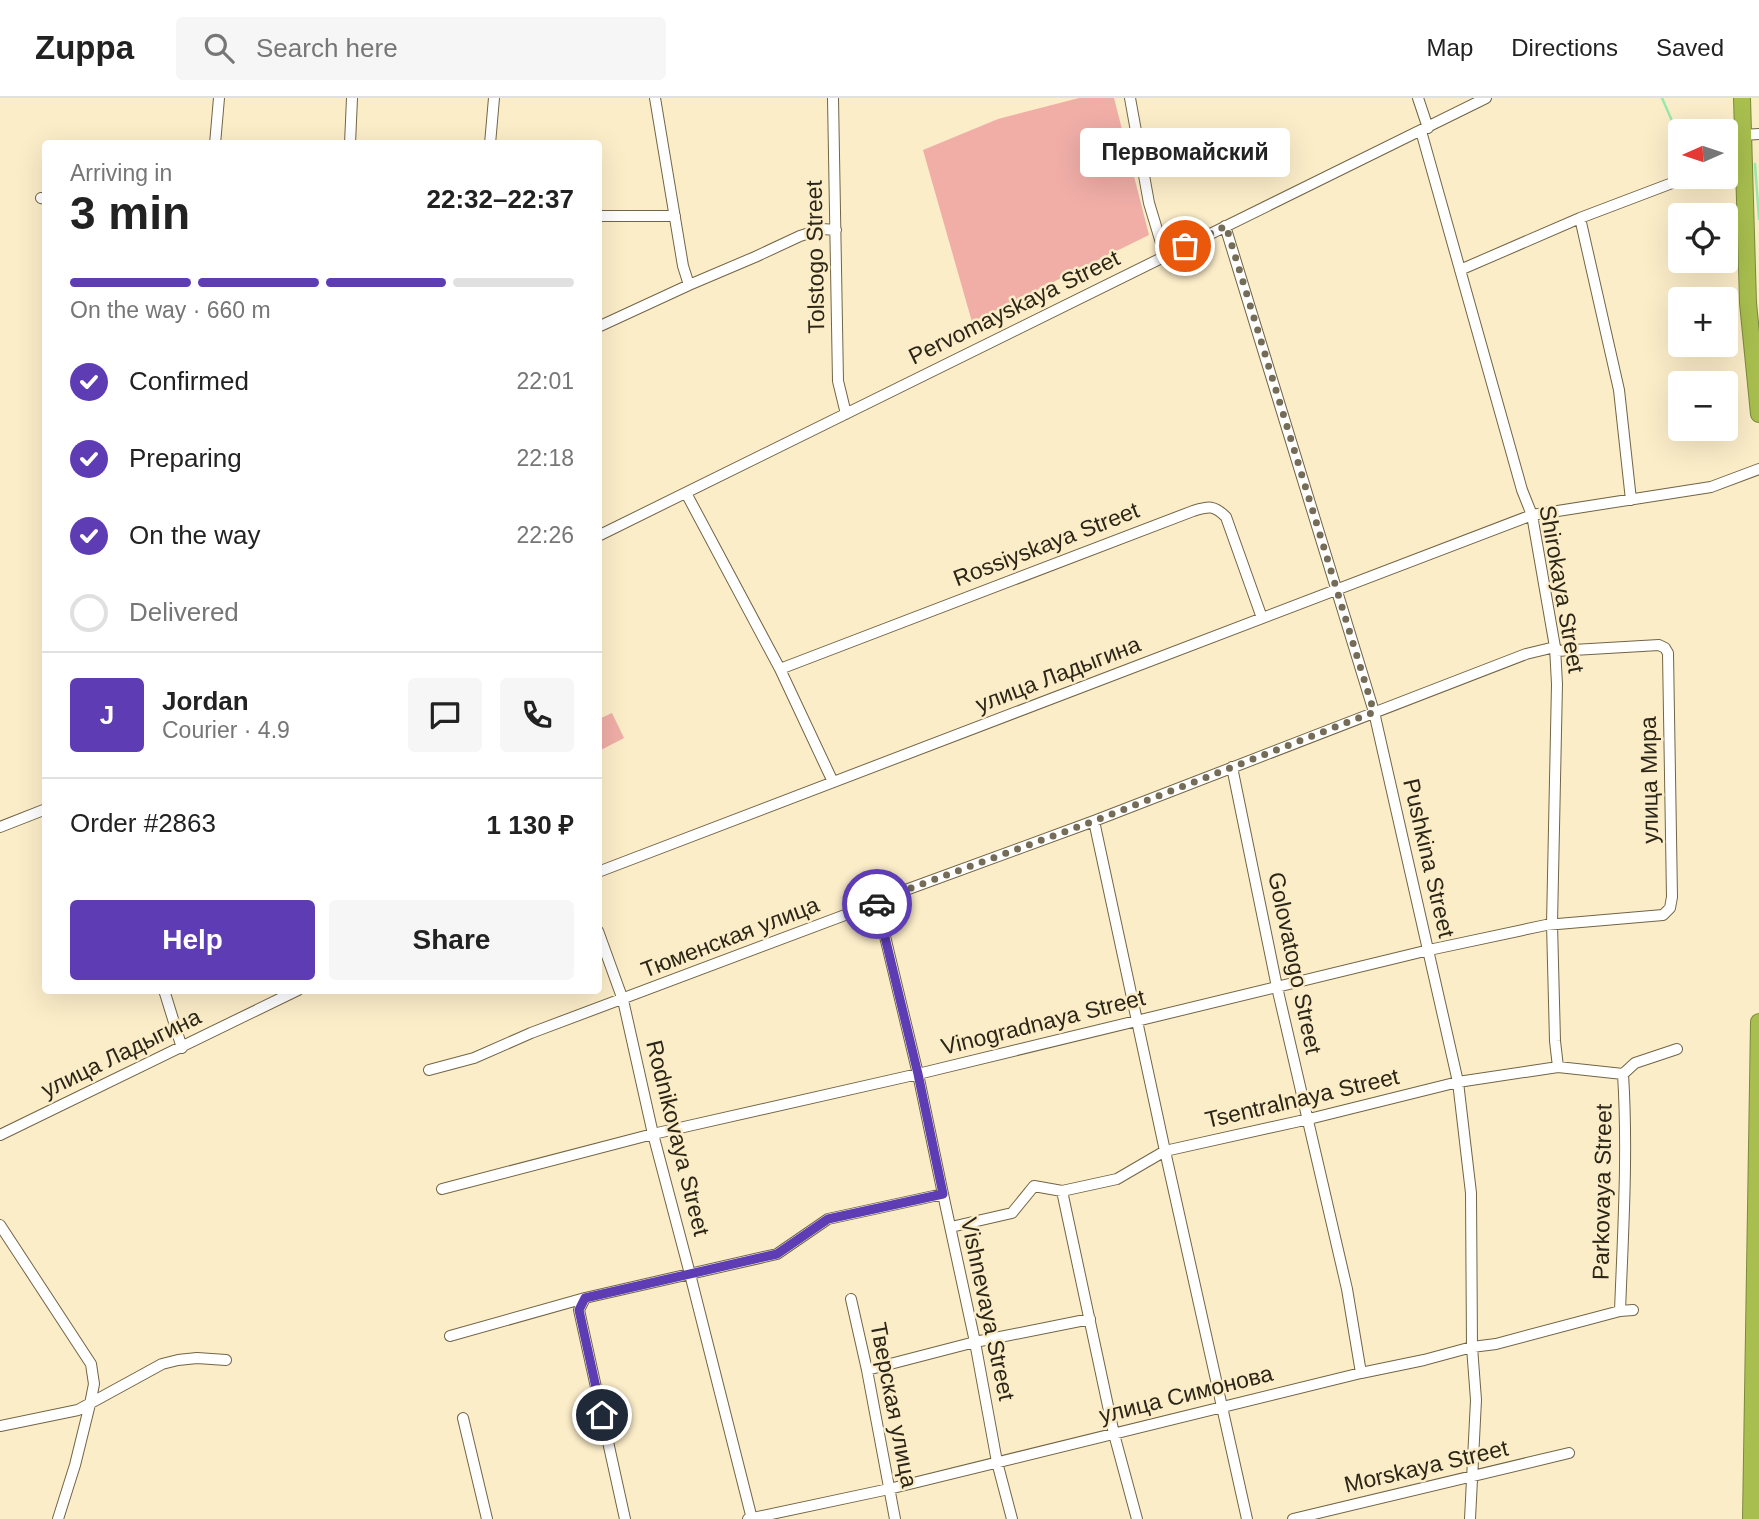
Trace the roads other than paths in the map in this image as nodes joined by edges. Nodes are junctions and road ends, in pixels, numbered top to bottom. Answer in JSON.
{"nodes":[{"id":1,"x":219,"y":98,"type":"edge"},
{"id":2,"x":352,"y":98,"type":"edge"},
{"id":3,"x":494,"y":98,"type":"edge"},
{"id":4,"x":655,"y":98,"type":"edge"},
{"id":5,"x":833,"y":98,"type":"edge"},
{"id":6,"x":1130,"y":98,"type":"edge"},
{"id":7,"x":1418,"y":98,"type":"edge"},
{"id":8,"x":1486,"y":98,"type":"edge"},
{"id":9,"x":1742,"y":98,"type":"edge"},
{"id":10,"x":1424,"y":130,"type":"junction"},
{"id":11,"x":1751,"y":135,"type":"edge"},
{"id":12,"x":215,"y":140,"type":"edge"},
{"id":13,"x":350,"y":140,"type":"edge"},
{"id":14,"x":490,"y":140,"type":"edge"},
{"id":15,"x":1744,"y":155,"type":"junction"},
{"id":16,"x":1738,"y":157,"type":"edge"},
{"id":17,"x":1668,"y":185,"type":"edge"},
{"id":18,"x":602,"y":216,"type":"edge"},
{"id":19,"x":675,"y":216,"type":"junction"},
{"id":20,"x":1580,"y":218,"type":"junction"},
{"id":21,"x":1226,"y":226,"type":"junction"},
{"id":22,"x":836,"y":230,"type":"junction"},
{"id":23,"x":1165,"y":256,"type":"junction"},
{"id":24,"x":1460,"y":270,"type":"junction"},
{"id":25,"x":689,"y":285,"type":"junction"},
{"id":26,"x":602,"y":325,"type":"edge"},
{"id":27,"x":846,"y":414,"type":"junction"},
{"id":28,"x":1759,"y":414,"type":"edge"},
{"id":29,"x":1759,"y":469,"type":"edge"},
{"id":30,"x":686,"y":492,"type":"junction"},
{"id":31,"x":1631,"y":500,"type":"junction"},
{"id":32,"x":1532,"y":515,"type":"junction"},
{"id":33,"x":602,"y":534,"type":"edge"},
{"id":34,"x":1336,"y":588,"type":"junction"},
{"id":35,"x":1262,"y":618,"type":"junction"},
{"id":36,"x":1656,"y":646,"type":"joint"},
{"id":37,"x":1556,"y":649,"type":"junction"},
{"id":38,"x":780,"y":669,"type":"junction"},
{"id":39,"x":1374,"y":712,"type":"junction"},
{"id":40,"x":1233,"y":767,"type":"junction"},
{"id":41,"x":834,"y":782,"type":"junction"},
{"id":42,"x":42,"y":811,"type":"edge"},
{"id":43,"x":1094,"y":821,"type":"junction"},
{"id":44,"x":0,"y":827,"type":"edge"},
{"id":45,"x":602,"y":870,"type":"edge"},
{"id":46,"x":877,"y":903,"type":"junction"},
{"id":47,"x":1658,"y":916,"type":"joint"},
{"id":48,"x":1552,"y":924,"type":"junction"},
{"id":49,"x":602,"y":942,"type":"edge"},
{"id":50,"x":1429,"y":950,"type":"junction"},
{"id":51,"x":1277,"y":986,"type":"junction"},
{"id":52,"x":165,"y":994,"type":"edge"},
{"id":53,"x":290,"y":994,"type":"edge"},
{"id":54,"x":623,"y":1000,"type":"junction"},
{"id":55,"x":1137,"y":1020,"type":"junction"},
{"id":56,"x":1759,"y":1022,"type":"edge"},
{"id":57,"x":182,"y":1048,"type":"junction"},
{"id":58,"x":1677,"y":1049,"type":"dead end"},
{"id":59,"x":1558,"y":1067,"type":"junction"},
{"id":60,"x":429,"y":1070,"type":"dead end"},
{"id":61,"x":918,"y":1074,"type":"junction"},
{"id":62,"x":1623,"y":1074,"type":"junction"},
{"id":63,"x":1458,"y":1082,"type":"junction"},
{"id":64,"x":1309,"y":1119,"type":"junction"},
{"id":65,"x":653,"y":1134,"type":"junction"},
{"id":66,"x":0,"y":1135,"type":"edge"},
{"id":67,"x":1757,"y":1149,"type":"edge"},
{"id":68,"x":1165,"y":1151,"type":"junction"},
{"id":69,"x":442,"y":1189,"type":"dead end"},
{"id":70,"x":1062,"y":1191,"type":"junction"},
{"id":71,"x":943,"y":1194,"type":"junction"},
{"id":72,"x":0,"y":1225,"type":"edge"},
{"id":73,"x":951,"y":1227,"type":"junction"},
{"id":74,"x":690,"y":1274,"type":"junction"},
{"id":75,"x":585,"y":1298,"type":"junction"},
{"id":76,"x":851,"y":1299,"type":"dead end"},
{"id":77,"x":1633,"y":1310,"type":"dead end"},
{"id":78,"x":1620,"y":1311,"type":"junction"},
{"id":79,"x":1090,"y":1319,"type":"junction"},
{"id":80,"x":450,"y":1336,"type":"dead end"},
{"id":81,"x":975,"y":1342,"type":"junction"},
{"id":82,"x":1472,"y":1347,"type":"junction"},
{"id":83,"x":226,"y":1360,"type":"dead end"},
{"id":84,"x":867,"y":1370,"type":"junction"},
{"id":85,"x":1361,"y":1373,"type":"junction"},
{"id":86,"x":90,"y":1404,"type":"junction"},
{"id":87,"x":1221,"y":1407,"type":"junction"},
{"id":88,"x":463,"y":1418,"type":"dead end"},
{"id":89,"x":0,"y":1426,"type":"edge"},
{"id":90,"x":1114,"y":1434,"type":"junction"},
{"id":91,"x":1569,"y":1453,"type":"dead end"},
{"id":92,"x":997,"y":1462,"type":"junction"},
{"id":93,"x":1471,"y":1477,"type":"junction"},
{"id":94,"x":889,"y":1489,"type":"junction"},
{"id":95,"x":58,"y":1519,"type":"edge"},
{"id":96,"x":487,"y":1519,"type":"edge"},
{"id":97,"x":625,"y":1519,"type":"edge"},
{"id":98,"x":750,"y":1519,"type":"edge"},
{"id":99,"x":894,"y":1519,"type":"edge"},
{"id":100,"x":1012,"y":1519,"type":"edge"},
{"id":101,"x":1137,"y":1519,"type":"edge"},
{"id":102,"x":1247,"y":1519,"type":"edge"},
{"id":103,"x":1293,"y":1519,"type":"edge"},
{"id":104,"x":1470,"y":1519,"type":"edge"},
{"id":105,"x":1751,"y":1519,"type":"edge"}],
"edges":[{"from":1,"to":12,"type":"street"},
{"from":2,"to":13,"type":"street"},
{"from":3,"to":14,"type":"street"},
{"from":4,"to":19,"type":"street"},
{"from":5,"to":22,"type":"street","name":"Tolstogo Street"},
{"from":6,"to":23,"type":"street"},
{"from":7,"to":10,"type":"street","name":"Shirokaya Street"},
{"from":8,"to":10,"type":"street","name":"Pervomayskaya Street"},
{"from":9,"to":11,"type":"highway"},
{"from":10,"to":21,"type":"street","name":"Pervomayskaya Street"},
{"from":10,"to":24,"type":"street","name":"Shirokaya Street"},
{"from":11,"to":15,"type":"highway"},
{"from":15,"to":16,"type":"street"},
{"from":15,"to":28,"type":"highway"},
{"from":17,"to":20,"type":"street"},
{"from":18,"to":19,"type":"street"},
{"from":19,"to":25,"type":"street"},
{"from":20,"to":24,"type":"street"},
{"from":20,"to":31,"type":"street"},
{"from":21,"to":23,"type":"street","name":"Pervomayskaya Street"},
{"from":21,"to":34,"type":"street","name":"Pushkina Street"},
{"from":22,"to":25,"type":"street"},
{"from":22,"to":27,"type":"street","name":"Tolstogo Street"},
{"from":23,"to":27,"type":"street","name":"Pervomayskaya Street"},
{"from":24,"to":32,"type":"street","name":"Shirokaya Street"},
{"from":25,"to":26,"type":"street"},
{"from":27,"to":30,"type":"street","name":"Pervomayskaya Street"},
{"from":29,"to":31,"type":"street","name":"улица Ладыгина"},
{"from":30,"to":33,"type":"street","name":"Pervomayskaya Street"},
{"from":30,"to":38,"type":"street"},
{"from":31,"to":32,"type":"street","name":"улица Ладыгина"},
{"from":32,"to":34,"type":"street","name":"улица Ладыгина"},
{"from":32,"to":37,"type":"street","name":"Shirokaya Street"},
{"from":34,"to":35,"type":"street","name":"улица Ладыгина"},
{"from":34,"to":39,"type":"street","name":"Pushkina Street"},
{"from":35,"to":38,"type":"street","name":"Rossiyskaya Street"},
{"from":35,"to":41,"type":"street","name":"улица Ладыгина"},
{"from":36,"to":37,"type":"street","name":"Тюменская улица"},
{"from":36,"to":47,"type":"street","name":"улица Мира"},
{"from":37,"to":39,"type":"street","name":"Тюменская улица"},
{"from":37,"to":48,"type":"street","name":"Shirokaya Street"},
{"from":38,"to":41,"type":"street"},
{"from":39,"to":40,"type":"street","name":"Тюменская улица"},
{"from":39,"to":50,"type":"street","name":"Pushkina Street"},
{"from":40,"to":43,"type":"street","name":"Тюменская улица"},
{"from":40,"to":51,"type":"street","name":"Golovatogo Street"},
{"from":41,"to":45,"type":"street","name":"улица Ладыгина"},
{"from":42,"to":44,"type":"street"},
{"from":43,"to":46,"type":"street","name":"Тюменская улица"},
{"from":43,"to":55,"type":"street"},
{"from":46,"to":54,"type":"street","name":"Тюменская улица"},
{"from":46,"to":61,"type":"street","name":"Vishnevaya Street"},
{"from":47,"to":48,"type":"street","name":"Vinogradnaya Street"},
{"from":48,"to":50,"type":"street","name":"Vinogradnaya Street"},
{"from":48,"to":59,"type":"street","name":"Shirokaya Street"},
{"from":49,"to":54,"type":"street","name":"Rodnikovaya Street"},
{"from":50,"to":51,"type":"street","name":"Vinogradnaya Street"},
{"from":50,"to":63,"type":"street","name":"Pushkina Street"},
{"from":51,"to":55,"type":"street","name":"Vinogradnaya Street"},
{"from":51,"to":64,"type":"street","name":"Golovatogo Street"},
{"from":52,"to":57,"type":"street"},
{"from":53,"to":57,"type":"street","name":"улица Ладыгина"},
{"from":54,"to":60,"type":"street","name":"Тюменская улица"},
{"from":54,"to":65,"type":"street","name":"Rodnikovaya Street"},
{"from":55,"to":61,"type":"street","name":"Vinogradnaya Street"},
{"from":55,"to":68,"type":"street"},
{"from":56,"to":67,"type":"highway"},
{"from":57,"to":66,"type":"street","name":"улица Ладыгина"},
{"from":58,"to":62,"type":"street"},
{"from":59,"to":62,"type":"street","name":"Tsentralnaya Street"},
{"from":59,"to":63,"type":"street","name":"Tsentralnaya Street"},
{"from":61,"to":65,"type":"street","name":"Vinogradnaya Street"},
{"from":61,"to":71,"type":"street","name":"Vishnevaya Street"},
{"from":62,"to":78,"type":"street","name":"Parkovaya Street"},
{"from":63,"to":64,"type":"street","name":"Tsentralnaya Street"},
{"from":63,"to":82,"type":"street","name":"Pushkina Street"},
{"from":64,"to":68,"type":"street","name":"Tsentralnaya Street"},
{"from":64,"to":85,"type":"street","name":"Golovatogo Street"},
{"from":65,"to":69,"type":"street","name":"Vinogradnaya Street"},
{"from":65,"to":74,"type":"street","name":"Rodnikovaya Street"},
{"from":67,"to":105,"type":"highway"},
{"from":68,"to":70,"type":"street","name":"Tsentralnaya Street"},
{"from":68,"to":87,"type":"street"},
{"from":70,"to":73,"type":"street","name":"Tsentralnaya Street"},
{"from":70,"to":79,"type":"street"},
{"from":71,"to":73,"type":"street","name":"Vishnevaya Street"},
{"from":71,"to":74,"type":"street"},
{"from":72,"to":86,"type":"street"},
{"from":73,"to":81,"type":"street","name":"Vishnevaya Street"},
{"from":74,"to":75,"type":"street"},
{"from":74,"to":98,"type":"street","name":"Rodnikovaya Street"},
{"from":75,"to":80,"type":"street"},
{"from":75,"to":97,"type":"street"},
{"from":76,"to":84,"type":"street","name":"Тверская улица"},
{"from":77,"to":78,"type":"street","name":"улица Симонова"},
{"from":78,"to":82,"type":"street","name":"улица Симонова"},
{"from":79,"to":81,"type":"street"},
{"from":79,"to":90,"type":"street"},
{"from":81,"to":84,"type":"street"},
{"from":81,"to":92,"type":"street","name":"Vishnevaya Street"},
{"from":82,"to":85,"type":"street","name":"улица Симонова"},
{"from":82,"to":93,"type":"street","name":"Pushkina Street"},
{"from":83,"to":86,"type":"street"},
{"from":84,"to":94,"type":"street","name":"Тверская улица"},
{"from":85,"to":87,"type":"street","name":"улица Симонова"},
{"from":86,"to":89,"type":"street"},
{"from":86,"to":95,"type":"street"},
{"from":87,"to":90,"type":"street","name":"улица Симонова"},
{"from":87,"to":102,"type":"street"},
{"from":88,"to":96,"type":"street"},
{"from":90,"to":92,"type":"street","name":"улица Симонова"},
{"from":90,"to":101,"type":"street"},
{"from":91,"to":93,"type":"street","name":"Morskaya Street"},
{"from":92,"to":94,"type":"street","name":"улица Симонова"},
{"from":92,"to":100,"type":"street","name":"Vishnevaya Street"},
{"from":93,"to":103,"type":"street","name":"Morskaya Street"},
{"from":93,"to":104,"type":"street","name":"Pushkina Street"},
{"from":94,"to":98,"type":"street","name":"улица Симонова"},
{"from":94,"to":99,"type":"street","name":"Тверская улица"}]}
